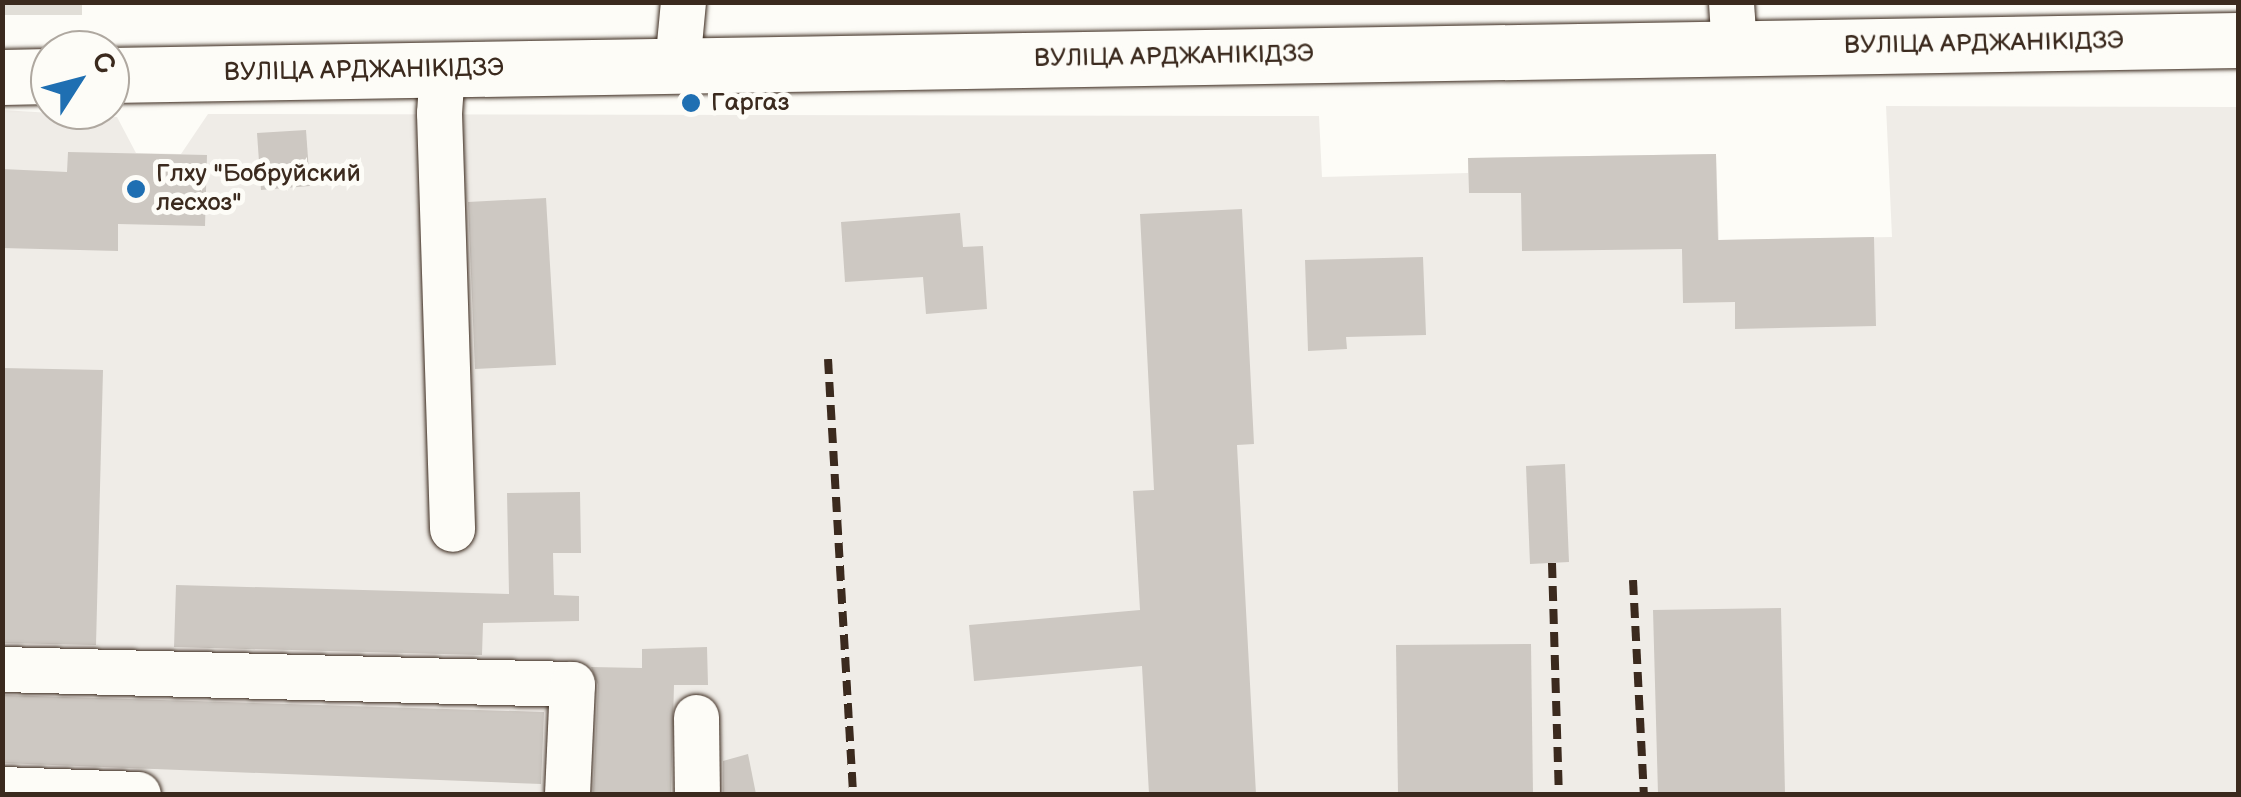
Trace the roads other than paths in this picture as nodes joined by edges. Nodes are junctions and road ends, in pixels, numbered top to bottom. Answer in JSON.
{"nodes":[{"id":1,"x":684,"y":2,"type":"edge"},
{"id":2,"x":1732,"y":25,"type":"edge"},
{"id":3,"x":2238,"y":40,"type":"edge"},
{"id":4,"x":677,"y":66,"type":"junction"},
{"id":5,"x":442,"y":70,"type":"junction"},
{"id":6,"x":130,"y":75,"type":"edge"},
{"id":7,"x":2,"y":76,"type":"edge"},
{"id":8,"x":30,"y":76,"type":"edge"},
{"id":9,"x":452,"y":529,"type":"dead end"},
{"id":10,"x":2,"y":670,"type":"edge"},
{"id":11,"x":696,"y":717,"type":"dead end"},
{"id":12,"x":2,"y":789,"type":"edge"},
{"id":13,"x":138,"y":794,"type":"edge"},
{"id":14,"x":567,"y":794,"type":"edge"},
{"id":15,"x":697,"y":794,"type":"edge"}],
"edges":[{"from":1,"to":4,"type":"lane"},
{"from":2,"to":3,"type":"main road","name":"ВУЛІЦА АРДЖАНІКІДЗЭ"},
{"from":2,"to":4,"type":"main road","name":"ВУЛІЦА АРДЖАНІКІДЗЭ"},
{"from":4,"to":5,"type":"main road","name":"ВУЛІЦА АРДЖАНІКІДЗЭ"},
{"from":5,"to":6,"type":"main road","name":"ВУЛІЦА АРДЖАНІКІДЗЭ"},
{"from":5,"to":9,"type":"lane"},
{"from":7,"to":8,"type":"main road"},
{"from":10,"to":14,"type":"lane"},
{"from":11,"to":15,"type":"lane"},
{"from":12,"to":13,"type":"lane"}]}
